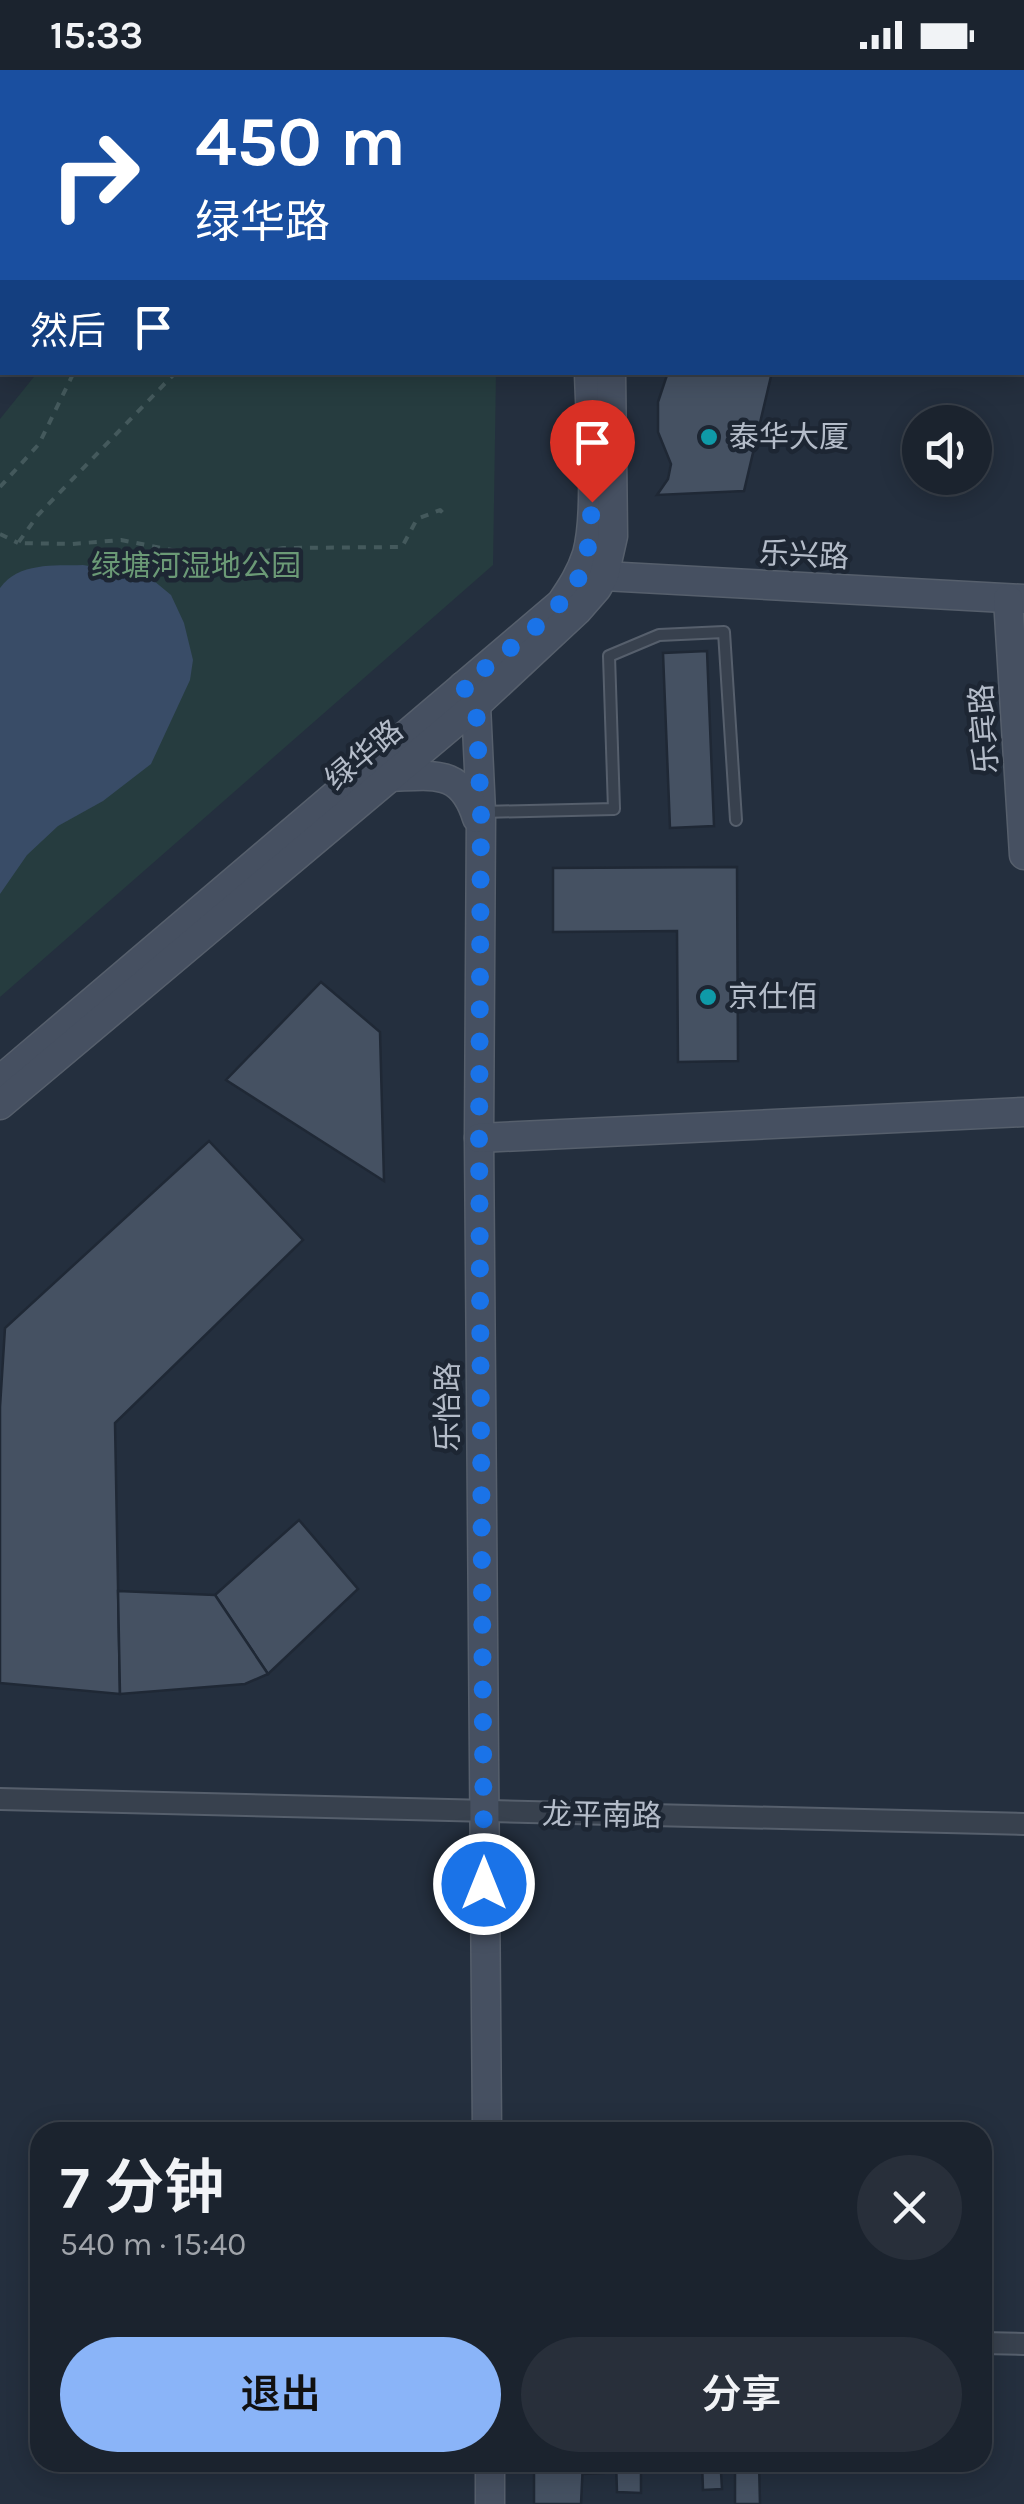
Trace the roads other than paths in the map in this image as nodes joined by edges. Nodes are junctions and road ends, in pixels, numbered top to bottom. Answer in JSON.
{"nodes":[{"id":1,"x":589,"y":375,"type":"edge"},
{"id":2,"x":611,"y":375,"type":"edge"},
{"id":3,"x":592,"y":573,"type":"junction"},
{"id":4,"x":1016,"y":599,"type":"edge"},
{"id":5,"x":469,"y":695,"type":"junction"},
{"id":6,"x":387,"y":778,"type":"junction"},
{"id":7,"x":736,"y":820,"type":"dead end"},
{"id":8,"x":481,"y":821,"type":"junction"},
{"id":9,"x":1024,"y":855,"type":"edge"},
{"id":10,"x":0,"y":1080,"type":"edge"},
{"id":11,"x":0,"y":1105,"type":"edge"},
{"id":12,"x":1024,"y":1112,"type":"edge"},
{"id":13,"x":479,"y":1138,"type":"junction"},
{"id":14,"x":0,"y":1799,"type":"edge"},
{"id":15,"x":484,"y":1812,"type":"junction"},
{"id":16,"x":1024,"y":1824,"type":"edge"},
{"id":17,"x":486,"y":2122,"type":"edge"},
{"id":18,"x":992,"y":2344,"type":"edge"},
{"id":19,"x":1024,"y":2344,"type":"edge"},
{"id":20,"x":490,"y":2472,"type":"edge"},
{"id":21,"x":490,"y":2504,"type":"edge"}],
"edges":[{"from":1,"to":3,"type":"street","name":"绿华路"},
{"from":2,"to":3,"type":"street","name":"绿华路"},
{"from":3,"to":4,"type":"street","name":"乐兴路"},
{"from":3,"to":5,"type":"street","name":"绿华路"},
{"from":4,"to":9,"type":"street","name":"乐宾路"},
{"from":5,"to":6,"type":"street","name":"绿华路"},
{"from":5,"to":8,"type":"street","name":"乐怡路"},
{"from":5,"to":10,"type":"street","name":"绿华路"},
{"from":6,"to":8,"type":"street"},
{"from":6,"to":11,"type":"street","name":"绿华路"},
{"from":7,"to":8,"type":"lane"},
{"from":8,"to":13,"type":"street","name":"乐怡路"},
{"from":12,"to":13,"type":"street"},
{"from":13,"to":15,"type":"street","name":"乐怡路"},
{"from":14,"to":15,"type":"street","name":"龙平南路"},
{"from":15,"to":16,"type":"street","name":"龙平南路"},
{"from":15,"to":17,"type":"street","name":"乐怡路"},
{"from":18,"to":19,"type":"street"},
{"from":20,"to":21,"type":"street"}]}
